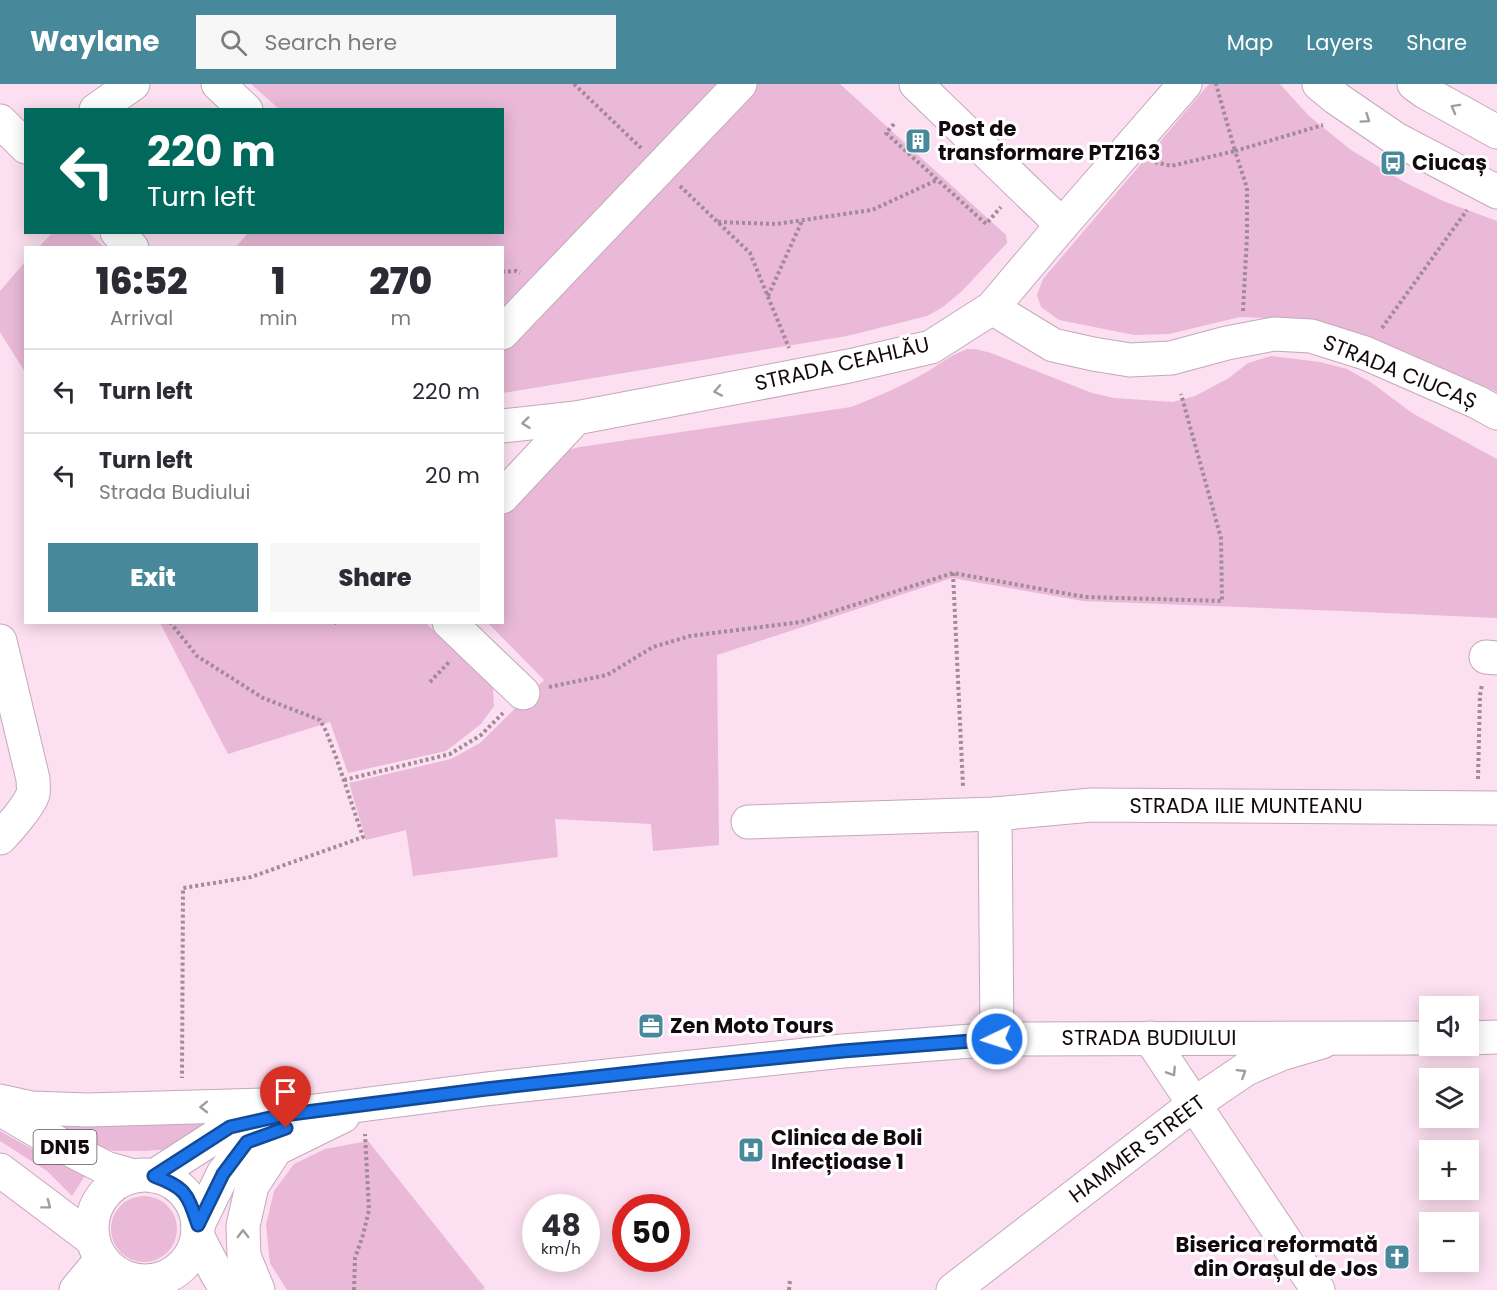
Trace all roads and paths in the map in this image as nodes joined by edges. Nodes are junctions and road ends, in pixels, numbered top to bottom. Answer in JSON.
{"nodes":[{"id":1,"x":133,"y":84,"type":"edge"},
{"id":2,"x":574,"y":84,"type":"edge"},
{"id":3,"x":740,"y":84,"type":"edge"},
{"id":4,"x":1185,"y":84,"type":"edge"},
{"id":5,"x":1216,"y":84,"type":"edge"},
{"id":6,"x":1319,"y":84,"type":"edge"},
{"id":7,"x":1414,"y":84,"type":"edge"},
{"id":8,"x":937,"y":91,"type":"edge"},
{"id":9,"x":99,"y":108,"type":"edge"},
{"id":10,"x":1332,"y":122,"type":"dead end"},
{"id":11,"x":894,"y":124,"type":"dead end"},
{"id":12,"x":1497,"y":132,"type":"edge"},
{"id":13,"x":1235,"y":151,"type":"junction"},
{"id":14,"x":1151,"y":161,"type":"dead end"},
{"id":15,"x":661,"y":167,"type":"junction"},
{"id":16,"x":937,"y":180,"type":"junction"},
{"id":17,"x":1485,"y":197,"type":"edge"},
{"id":18,"x":1005,"y":203,"type":"dead end"},
{"id":19,"x":802,"y":220,"type":"junction"},
{"id":20,"x":718,"y":222,"type":"junction"},
{"id":21,"x":1062,"y":225,"type":"junction"},
{"id":22,"x":119,"y":234,"type":"edge"},
{"id":23,"x":130,"y":246,"type":"edge"},
{"id":24,"x":768,"y":296,"type":"junction"},
{"id":25,"x":992,"y":308,"type":"junction"},
{"id":26,"x":1243,"y":313,"type":"dead end"},
{"id":27,"x":504,"y":331,"type":"edge"},
{"id":28,"x":1376,"y":336,"type":"dead end"},
{"id":29,"x":792,"y":354,"type":"dead end"},
{"id":30,"x":1181,"y":394,"type":"dead end"},
{"id":31,"x":1497,"y":413,"type":"edge"},
{"id":32,"x":576,"y":418,"type":"junction"},
{"id":33,"x":504,"y":426,"type":"edge"},
{"id":34,"x":504,"y":495,"type":"edge"},
{"id":35,"x":953,"y":573,"type":"junction"},
{"id":36,"x":172,"y":624,"type":"edge"},
{"id":37,"x":451,"y":624,"type":"edge"},
{"id":38,"x":0,"y":641,"type":"edge"},
{"id":39,"x":1491,"y":658,"type":"edge"},
{"id":40,"x":523,"y":693,"type":"junction"},
{"id":41,"x":344,"y":780,"type":"junction"},
{"id":42,"x":1487,"y":808,"type":"edge"},
{"id":43,"x":980,"y":815,"type":"junction"},
{"id":44,"x":748,"y":822,"type":"dead end"},
{"id":45,"x":3,"y":829,"type":"edge"},
{"id":46,"x":1497,"y":1037,"type":"edge"},
{"id":47,"x":1150,"y":1038,"type":"junction"},
{"id":48,"x":1338,"y":1038,"type":"junction"},
{"id":49,"x":1419,"y":1038,"type":"edge"},
{"id":50,"x":1479,"y":1038,"type":"edge"},
{"id":51,"x":997,"y":1039,"type":"junction"},
{"id":52,"x":182,"y":1086,"type":"dead end"},
{"id":53,"x":0,"y":1101,"type":"edge"},
{"id":54,"x":1193,"y":1105,"type":"junction"},
{"id":55,"x":0,"y":1109,"type":"edge"},
{"id":56,"x":366,"y":1117,"type":"junction"},
{"id":57,"x":0,"y":1170,"type":"edge"},
{"id":58,"x":144,"y":1176,"type":"junction"},
{"id":59,"x":198,"y":1231,"type":"junction"},
{"id":60,"x":119,"y":1273,"type":"edge"},
{"id":61,"x":790,"y":1280,"type":"dead end"},
{"id":62,"x":76,"y":1290,"type":"edge"},
{"id":63,"x":227,"y":1290,"type":"edge"},
{"id":64,"x":258,"y":1290,"type":"edge"},
{"id":65,"x":354,"y":1290,"type":"edge"},
{"id":66,"x":789,"y":1290,"type":"edge"},
{"id":67,"x":953,"y":1290,"type":"edge"},
{"id":68,"x":1318,"y":1290,"type":"edge"}],
"edges":[{"from":1,"to":9,"type":"street"},
{"from":2,"to":15,"type":"path"},
{"from":3,"to":15,"type":"street"},
{"from":4,"to":21,"type":"street","name":"STRADA CEAHLĂU"},
{"from":5,"to":13,"type":"path"},
{"from":6,"to":17,"type":"street","one_way":true},
{"from":12,"to":7,"type":"street","one_way":true},
{"from":8,"to":21,"type":"street"},
{"from":10,"to":13,"type":"path"},
{"from":11,"to":16,"type":"path"},
{"from":13,"to":14,"type":"path"},
{"from":13,"to":26,"type":"path"},
{"from":15,"to":20,"type":"path"},
{"from":15,"to":27,"type":"street"},
{"from":16,"to":18,"type":"path"},
{"from":16,"to":19,"type":"path"},
{"from":17,"to":28,"type":"path"},
{"from":19,"to":20,"type":"path"},
{"from":19,"to":24,"type":"path"},
{"from":20,"to":24,"type":"path"},
{"from":21,"to":25,"type":"street","name":"STRADA CEAHLĂU"},
{"from":22,"to":23,"type":"street"},
{"from":24,"to":29,"type":"path"},
{"from":25,"to":31,"type":"street","name":"STRADA CIUCAȘ"},
{"from":25,"to":32,"type":"street","name":"STRADA CEAHLĂU","one_way":true},
{"from":30,"to":35,"type":"path"},
{"from":32,"to":33,"type":"street","name":"STRADA CEAHLĂU","one_way":true},
{"from":32,"to":34,"type":"street"},
{"from":35,"to":40,"type":"path"},
{"from":35,"to":43,"type":"path"},
{"from":36,"to":41,"type":"path"},
{"from":37,"to":40,"type":"street"},
{"from":38,"to":45,"type":"street"},
{"from":39,"to":42,"type":"path"},
{"from":40,"to":41,"type":"path"},
{"from":41,"to":52,"type":"path"},
{"from":42,"to":43,"type":"street","name":"STRADA ILIE MUNTEANU"},
{"from":43,"to":44,"type":"street","name":"STRADA ILIE MUNTEANU"},
{"from":43,"to":51,"type":"street"},
{"from":46,"to":50,"type":"street"},
{"from":47,"to":48,"type":"street","name":"STRADA BUDIULUI"},
{"from":47,"to":51,"type":"street","name":"STRADA BUDIULUI"},
{"from":47,"to":54,"type":"street","one_way":true},
{"from":48,"to":49,"type":"street","name":"STRADA BUDIULUI"},
{"from":54,"to":48,"type":"street","name":"HAMMER STREET","one_way":true},
{"from":51,"to":56,"type":"street","name":"STRADA BUDIULUI"},
{"from":56,"to":53,"type":"street","one_way":true},
{"from":54,"to":67,"type":"street","name":"HAMMER STREET"},
{"from":54,"to":68,"type":"street"},
{"from":55,"to":58,"type":"street","number":"DN15"},
{"from":56,"to":58,"type":"street","name":"STRADA BUDIULUI"},
{"from":56,"to":59,"type":"street","name":"STRADA BUDIULUI"},
{"from":64,"to":56,"type":"street","one_way":true},
{"from":56,"to":65,"type":"path"},
{"from":57,"to":60,"type":"street","number":"DN15","one_way":true},
{"from":58,"to":59,"type":"street","number":"DN15"},
{"from":58,"to":60,"type":"street","number":"DN15"},
{"from":59,"to":60,"type":"street"},
{"from":59,"to":63,"type":"street","number":"DN15"},
{"from":60,"to":62,"type":"street"},
{"from":61,"to":66,"type":"path"}]}
